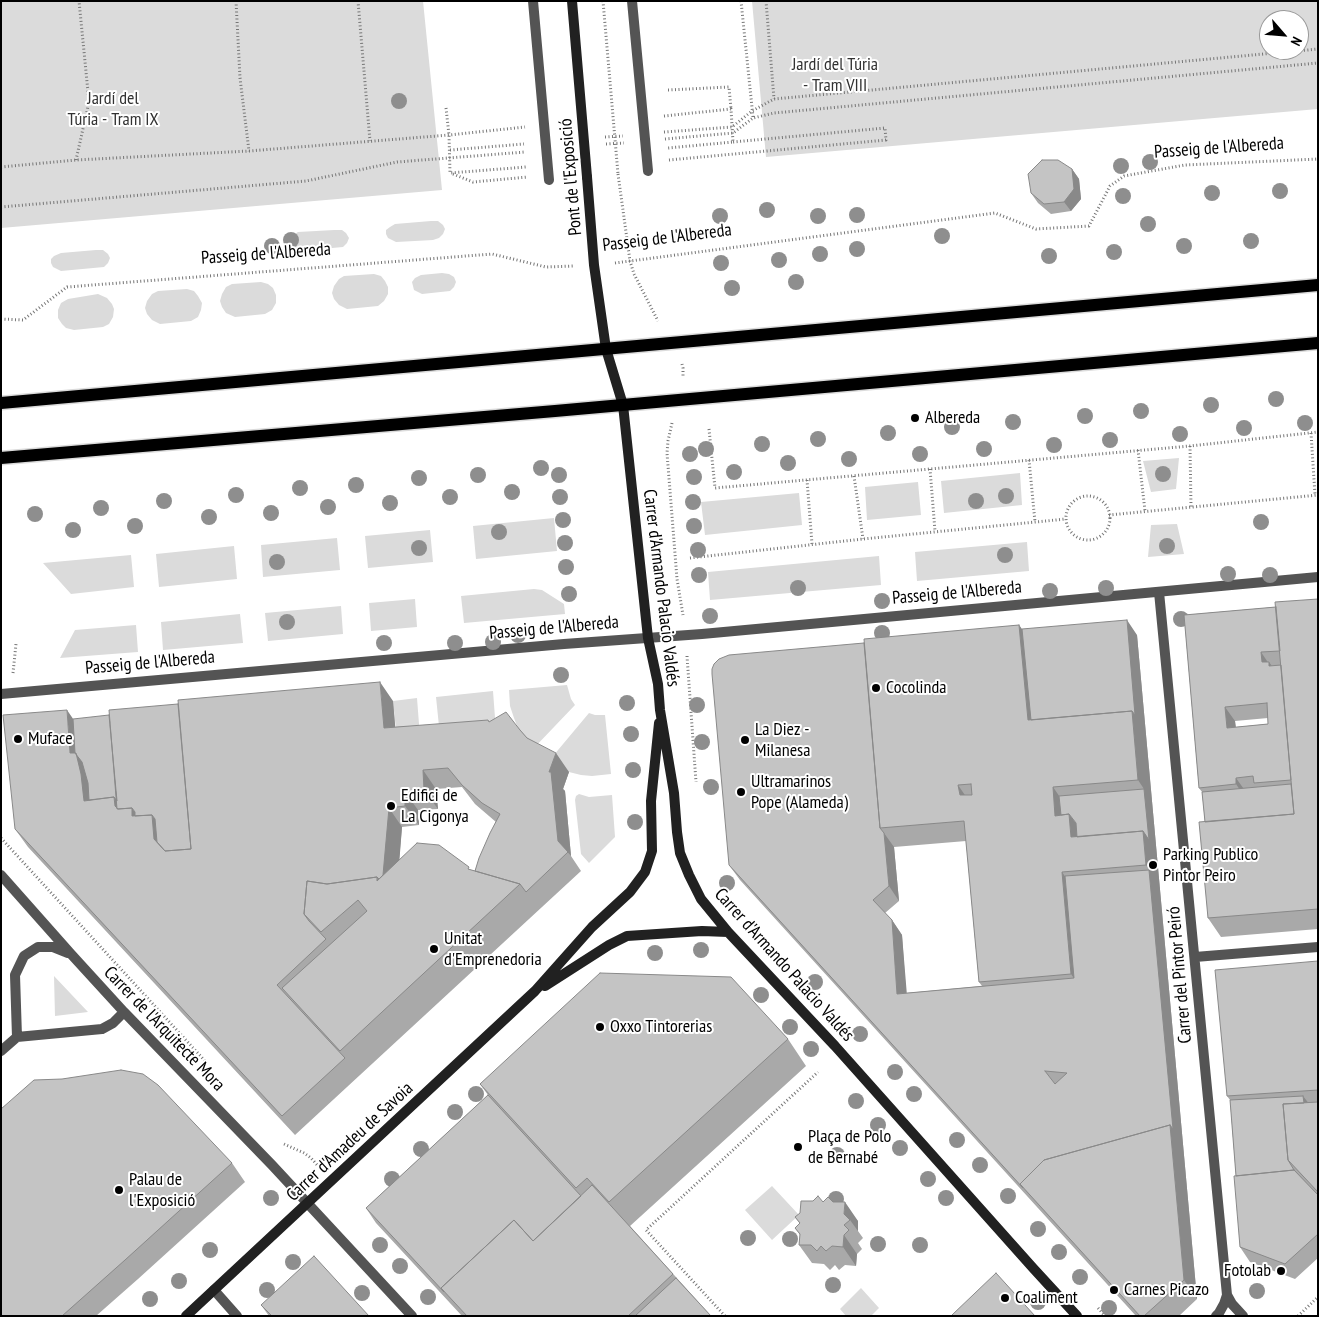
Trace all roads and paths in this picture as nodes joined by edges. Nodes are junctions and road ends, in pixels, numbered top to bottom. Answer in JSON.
{"nodes":[{"id":1,"x":79,"y":1,"type":"edge"},
{"id":2,"x":236,"y":1,"type":"edge"},
{"id":3,"x":358,"y":1,"type":"edge"},
{"id":4,"x":533,"y":1,"type":"edge"},
{"id":5,"x":572,"y":1,"type":"edge"},
{"id":6,"x":602,"y":1,"type":"edge"},
{"id":7,"x":632,"y":1,"type":"edge"},
{"id":8,"x":741,"y":1,"type":"edge"},
{"id":9,"x":766,"y":1,"type":"edge"},
{"id":10,"x":1318,"y":49,"type":"edge"},
{"id":11,"x":668,"y":90,"type":"dead end"},
{"id":12,"x":774,"y":98,"type":"junction"},
{"id":13,"x":446,"y":108,"type":"dead end"},
{"id":14,"x":731,"y":109,"type":"junction"},
{"id":15,"x":752,"y":111,"type":"junction"},
{"id":16,"x":656,"y":117,"type":"dead end"},
{"id":17,"x":753,"y":118,"type":"dead end"},
{"id":18,"x":732,"y":126,"type":"junction"},
{"id":19,"x":530,"y":127,"type":"dead end"},
{"id":20,"x":664,"y":132,"type":"dead end"},
{"id":21,"x":449,"y":135,"type":"junction"},
{"id":22,"x":625,"y":136,"type":"dead end"},
{"id":23,"x":596,"y":138,"type":"dead end"},
{"id":24,"x":370,"y":141,"type":"junction"},
{"id":25,"x":734,"y":142,"type":"junction"},
{"id":26,"x":528,"y":144,"type":"dead end"},
{"id":27,"x":668,"y":148,"type":"dead end"},
{"id":28,"x":450,"y":150,"type":"junction"},
{"id":29,"x":249,"y":151,"type":"junction"},
{"id":30,"x":1318,"y":159,"type":"edge"},
{"id":31,"x":76,"y":160,"type":"junction"},
{"id":32,"x":648,"y":166,"type":"joint"},
{"id":33,"x":1,"y":167,"type":"edge"},
{"id":34,"x":527,"y":167,"type":"dead end"},
{"id":35,"x":450,"y":173,"type":"junction"},
{"id":36,"x":537,"y":176,"type":"dead end"},
{"id":37,"x":549,"y":180,"type":"dead end"},
{"id":38,"x":630,"y":261,"type":"junction"},
{"id":39,"x":594,"y":265,"type":"junction"},
{"id":40,"x":1318,"y":285,"type":"edge"},
{"id":41,"x":1,"y":319,"type":"edge"},
{"id":42,"x":671,"y":343,"type":"junction"},
{"id":43,"x":1318,"y":343,"type":"edge"},
{"id":44,"x":606,"y":349,"type":"junction"},
{"id":45,"x":678,"y":400,"type":"junction"},
{"id":46,"x":1,"y":403,"type":"edge"},
{"id":47,"x":623,"y":404,"type":"junction"},
{"id":48,"x":709,"y":429,"type":"dead end"},
{"id":49,"x":1318,"y":432,"type":"edge"},
{"id":50,"x":1311,"y":433,"type":"junction"},
{"id":51,"x":1190,"y":446,"type":"junction"},
{"id":52,"x":1138,"y":450,"type":"junction"},
{"id":53,"x":1,"y":458,"type":"edge"},
{"id":54,"x":1029,"y":460,"type":"junction"},
{"id":55,"x":930,"y":469,"type":"junction"},
{"id":56,"x":854,"y":476,"type":"junction"},
{"id":57,"x":806,"y":480,"type":"junction"},
{"id":58,"x":1316,"y":495,"type":"edge"},
{"id":59,"x":1191,"y":507,"type":"junction"},
{"id":60,"x":1145,"y":511,"type":"junction"},
{"id":61,"x":1109,"y":514,"type":"junction"},
{"id":62,"x":1066,"y":519,"type":"junction"},
{"id":63,"x":1035,"y":522,"type":"junction"},
{"id":64,"x":935,"y":531,"type":"junction"},
{"id":65,"x":862,"y":538,"type":"junction"},
{"id":66,"x":812,"y":544,"type":"junction"},
{"id":67,"x":690,"y":558,"type":"dead end"},
{"id":68,"x":1318,"y":577,"type":"edge"},
{"id":69,"x":1159,"y":592,"type":"junction"},
{"id":70,"x":686,"y":635,"type":"junction"},
{"id":71,"x":648,"y":638,"type":"junction"},
{"id":72,"x":1,"y":694,"type":"edge"},
{"id":73,"x":660,"y":710,"type":"junction"},
{"id":74,"x":697,"y":788,"type":"dead end"},
{"id":75,"x":1,"y":838,"type":"edge"},
{"id":76,"x":1,"y":875,"type":"edge"},
{"id":77,"x":728,"y":932,"type":"junction"},
{"id":78,"x":1318,"y":946,"type":"edge"},
{"id":79,"x":71,"y":954,"type":"junction"},
{"id":80,"x":1195,"y":957,"type":"junction"},
{"id":81,"x":536,"y":991,"type":"junction"},
{"id":82,"x":124,"y":1012,"type":"junction"},
{"id":83,"x":17,"y":1037,"type":"junction"},
{"id":84,"x":1,"y":1051,"type":"edge"},
{"id":85,"x":207,"y":1064,"type":"edge"},
{"id":86,"x":818,"y":1072,"type":"dead end"},
{"id":87,"x":280,"y":1143,"type":"edge"},
{"id":88,"x":332,"y":1181,"type":"junction"},
{"id":89,"x":307,"y":1203,"type":"junction"},
{"id":90,"x":214,"y":1290,"type":"junction"},
{"id":91,"x":1226,"y":1295,"type":"junction"},
{"id":92,"x":1318,"y":1297,"type":"edge"},
{"id":93,"x":1092,"y":1301,"type":"dead end"},
{"id":94,"x":186,"y":1316,"type":"edge"},
{"id":95,"x":237,"y":1316,"type":"edge"},
{"id":96,"x":412,"y":1316,"type":"edge"},
{"id":97,"x":725,"y":1316,"type":"edge"},
{"id":98,"x":1077,"y":1316,"type":"edge"},
{"id":99,"x":1105,"y":1316,"type":"edge"},
{"id":100,"x":1216,"y":1316,"type":"edge"},
{"id":101,"x":1243,"y":1316,"type":"edge"},
{"id":102,"x":1298,"y":1316,"type":"edge"}],
"edges":[{"from":1,"to":31,"type":"path"},
{"from":2,"to":29,"type":"path"},
{"from":3,"to":24,"type":"path"},
{"from":4,"to":37,"type":"street","name":"Pont de l'Exposició","bridge":true},
{"from":5,"to":39,"type":"street","name":"Pont de l'Exposició","bridge":true},
{"from":6,"to":38,"type":"path","bridge":true},
{"from":7,"to":32,"type":"street","bridge":true},
{"from":8,"to":15,"type":"path"},
{"from":9,"to":12,"type":"path"},
{"from":10,"to":12,"type":"path"},
{"from":11,"to":14,"type":"path"},
{"from":12,"to":15,"type":"path"},
{"from":13,"to":21,"type":"path"},
{"from":14,"to":16,"type":"path"},
{"from":14,"to":18,"type":"path"},
{"from":15,"to":17,"type":"path"},
{"from":15,"to":18,"type":"path"},
{"from":18,"to":20,"type":"path"},
{"from":18,"to":25,"type":"path"},
{"from":19,"to":21,"type":"path"},
{"from":21,"to":24,"type":"path"},
{"from":21,"to":28,"type":"path"},
{"from":22,"to":23,"type":"path"},
{"from":24,"to":29,"type":"path"},
{"from":25,"to":27,"type":"path"},
{"from":25,"to":32,"type":"path"},
{"from":26,"to":28,"type":"path"},
{"from":28,"to":35,"type":"path"},
{"from":29,"to":31,"type":"path"},
{"from":30,"to":38,"type":"path","name":"Passeig de l'Albereda"},
{"from":31,"to":33,"type":"path"},
{"from":34,"to":35,"type":"path"},
{"from":35,"to":36,"type":"path"},
{"from":38,"to":39,"type":"path","name":"Passeig de l'Albereda"},
{"from":38,"to":42,"type":"path"},
{"from":39,"to":41,"type":"path","name":"Passeig de l'Albereda"},
{"from":39,"to":44,"type":"street","name":"Pont de l'Exposició"},
{"from":40,"to":42,"type":"main road"},
{"from":42,"to":44,"type":"main road"},
{"from":42,"to":45,"type":"path"},
{"from":43,"to":45,"type":"main road"},
{"from":44,"to":46,"type":"main road"},
{"from":44,"to":47,"type":"street","name":"Carrer d'Armando Palacio Valdés"},
{"from":45,"to":47,"type":"main road"},
{"from":45,"to":70,"type":"path"},
{"from":47,"to":53,"type":"main road"},
{"from":47,"to":71,"type":"street","name":"Carrer d'Armando Palacio Valdés"},
{"from":48,"to":57,"type":"path"},
{"from":49,"to":50,"type":"path"},
{"from":50,"to":51,"type":"path"},
{"from":50,"to":58,"type":"path"},
{"from":51,"to":52,"type":"path"},
{"from":51,"to":59,"type":"path"},
{"from":52,"to":54,"type":"path"},
{"from":52,"to":60,"type":"path"},
{"from":54,"to":55,"type":"path"},
{"from":54,"to":63,"type":"path"},
{"from":55,"to":56,"type":"path"},
{"from":55,"to":64,"type":"path"},
{"from":56,"to":57,"type":"path"},
{"from":56,"to":65,"type":"path"},
{"from":57,"to":66,"type":"path"},
{"from":58,"to":59,"type":"path"},
{"from":59,"to":60,"type":"path"},
{"from":60,"to":61,"type":"path"},
{"from":61,"to":62,"type":"path"},
{"from":61,"to":62,"type":"path"},
{"from":62,"to":63,"type":"path"},
{"from":63,"to":64,"type":"path"},
{"from":64,"to":65,"type":"path"},
{"from":65,"to":66,"type":"path"},
{"from":66,"to":67,"type":"path"},
{"from":68,"to":69,"type":"street","name":"Passeig de l'Albereda"},
{"from":69,"to":70,"type":"street","name":"Passeig de l'Albereda"},
{"from":69,"to":80,"type":"street","name":"Carrer del Pintor Peiró"},
{"from":70,"to":71,"type":"street","name":"Passeig de l'Albereda"},
{"from":70,"to":74,"type":"path"},
{"from":71,"to":72,"type":"street","name":"Passeig de l'Albereda"},
{"from":71,"to":73,"type":"street","name":"Carrer d'Armando Palacio Valdés"},
{"from":73,"to":77,"type":"street","name":"Carrer d'Armando Palacio Valdés"},
{"from":73,"to":81,"type":"street","name":"Carrer d'Amadeu de Savoia"},
{"from":75,"to":85,"type":"path"},
{"from":76,"to":79,"type":"street","name":"Carrer de l'Arquitecte Mora"},
{"from":77,"to":81,"type":"street","name":"Carrer d'Amadeu de Savoia"},
{"from":77,"to":98,"type":"street","name":"Carrer d'Armando Palacio Valdés"},
{"from":78,"to":80,"type":"street"},
{"from":79,"to":82,"type":"street","name":"Carrer de l'Arquitecte Mora"},
{"from":79,"to":83,"type":"street"},
{"from":80,"to":91,"type":"street","name":"Carrer del Pintor Peiró"},
{"from":81,"to":88,"type":"street","name":"Carrer d'Amadeu de Savoia"},
{"from":82,"to":83,"type":"street"},
{"from":82,"to":89,"type":"street","name":"Carrer de l'Arquitecte Mora"},
{"from":83,"to":84,"type":"street"},
{"from":86,"to":97,"type":"path"},
{"from":87,"to":88,"type":"path"},
{"from":88,"to":89,"type":"street","name":"Carrer d'Amadeu de Savoia"},
{"from":89,"to":90,"type":"street","name":"Carrer d'Amadeu de Savoia"},
{"from":89,"to":96,"type":"street","name":"Carrer de l'Arquitecte Mora"},
{"from":90,"to":94,"type":"street","name":"Carrer d'Amadeu de Savoia"},
{"from":90,"to":95,"type":"street"},
{"from":91,"to":100,"type":"street"},
{"from":91,"to":101,"type":"street"},
{"from":92,"to":102,"type":"path"},
{"from":93,"to":99,"type":"path"}]}
